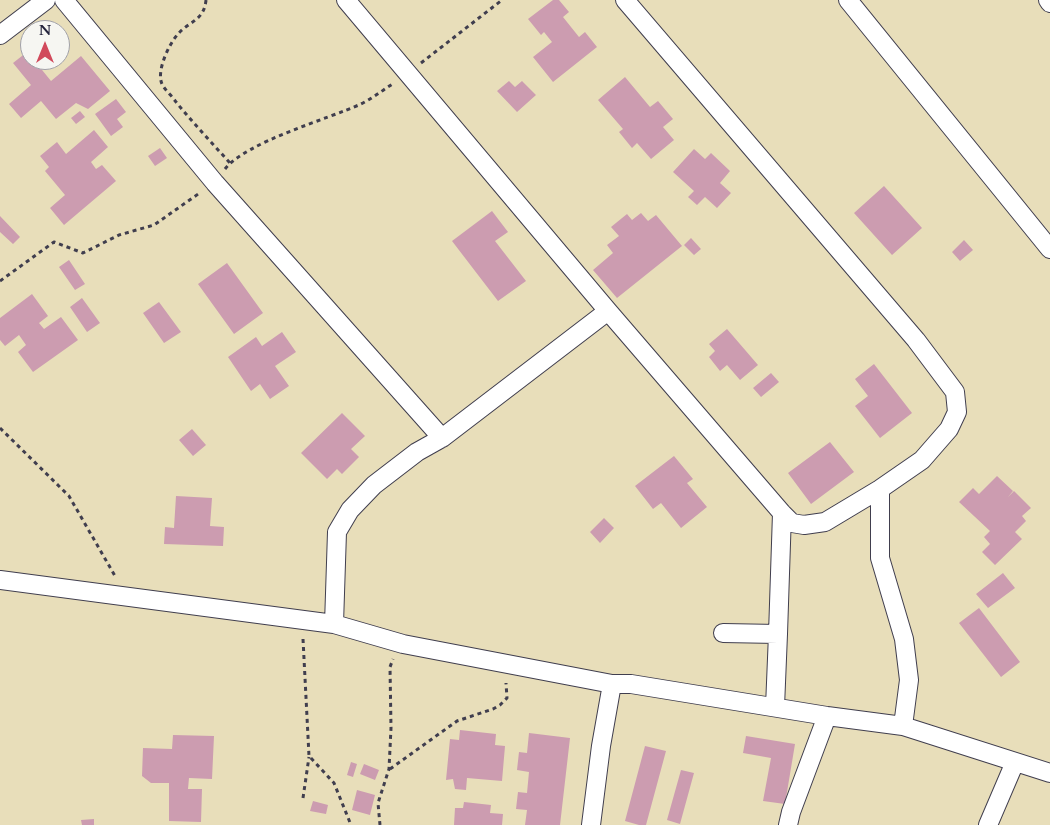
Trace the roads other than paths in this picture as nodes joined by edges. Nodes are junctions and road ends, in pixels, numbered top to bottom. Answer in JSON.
{"nodes":[{"id":1,"x":46,"y":0,"type":"edge"},
{"id":2,"x":64,"y":0,"type":"edge"},
{"id":3,"x":346,"y":0,"type":"edge"},
{"id":4,"x":624,"y":0,"type":"edge"},
{"id":5,"x":848,"y":0,"type":"edge"},
{"id":6,"x":1048,"y":0,"type":"edge"},
{"id":7,"x":1050,"y":3,"type":"edge"},
{"id":8,"x":0,"y":36,"type":"edge"},
{"id":9,"x":1050,"y":249,"type":"edge"},
{"id":10,"x":608,"y":311,"type":"junction"},
{"id":11,"x":442,"y":438,"type":"junction"},
{"id":12,"x":880,"y":489,"type":"junction"},
{"id":13,"x":782,"y":513,"type":"junction"},
{"id":14,"x":0,"y":580,"type":"edge"},
{"id":15,"x":334,"y":624,"type":"junction"},
{"id":16,"x":723,"y":632,"type":"dead end"},
{"id":17,"x":778,"y":634,"type":"junction"},
{"id":18,"x":612,"y":684,"type":"junction"},
{"id":19,"x":775,"y":707,"type":"junction"},
{"id":20,"x":827,"y":716,"type":"junction"},
{"id":21,"x":903,"y":726,"type":"junction"},
{"id":22,"x":1015,"y":762,"type":"junction"},
{"id":23,"x":1050,"y":773,"type":"edge"},
{"id":24,"x":590,"y":825,"type":"edge"},
{"id":25,"x":788,"y":825,"type":"edge"},
{"id":26,"x":988,"y":825,"type":"edge"}],
"edges":[{"from":1,"to":8,"type":"street"},
{"from":2,"to":11,"type":"street"},
{"from":3,"to":10,"type":"street"},
{"from":4,"to":12,"type":"street"},
{"from":5,"to":9,"type":"street"},
{"from":6,"to":7,"type":"street"},
{"from":10,"to":11,"type":"street"},
{"from":10,"to":13,"type":"street"},
{"from":11,"to":15,"type":"street"},
{"from":12,"to":13,"type":"street"},
{"from":12,"to":21,"type":"street"},
{"from":13,"to":17,"type":"street"},
{"from":14,"to":15,"type":"street"},
{"from":15,"to":18,"type":"street"},
{"from":16,"to":17,"type":"street"},
{"from":17,"to":19,"type":"street"},
{"from":18,"to":19,"type":"street"},
{"from":18,"to":24,"type":"street"},
{"from":19,"to":20,"type":"street"},
{"from":20,"to":21,"type":"street"},
{"from":20,"to":25,"type":"street"},
{"from":21,"to":22,"type":"street"},
{"from":22,"to":23,"type":"street"},
{"from":22,"to":26,"type":"street"}]}
